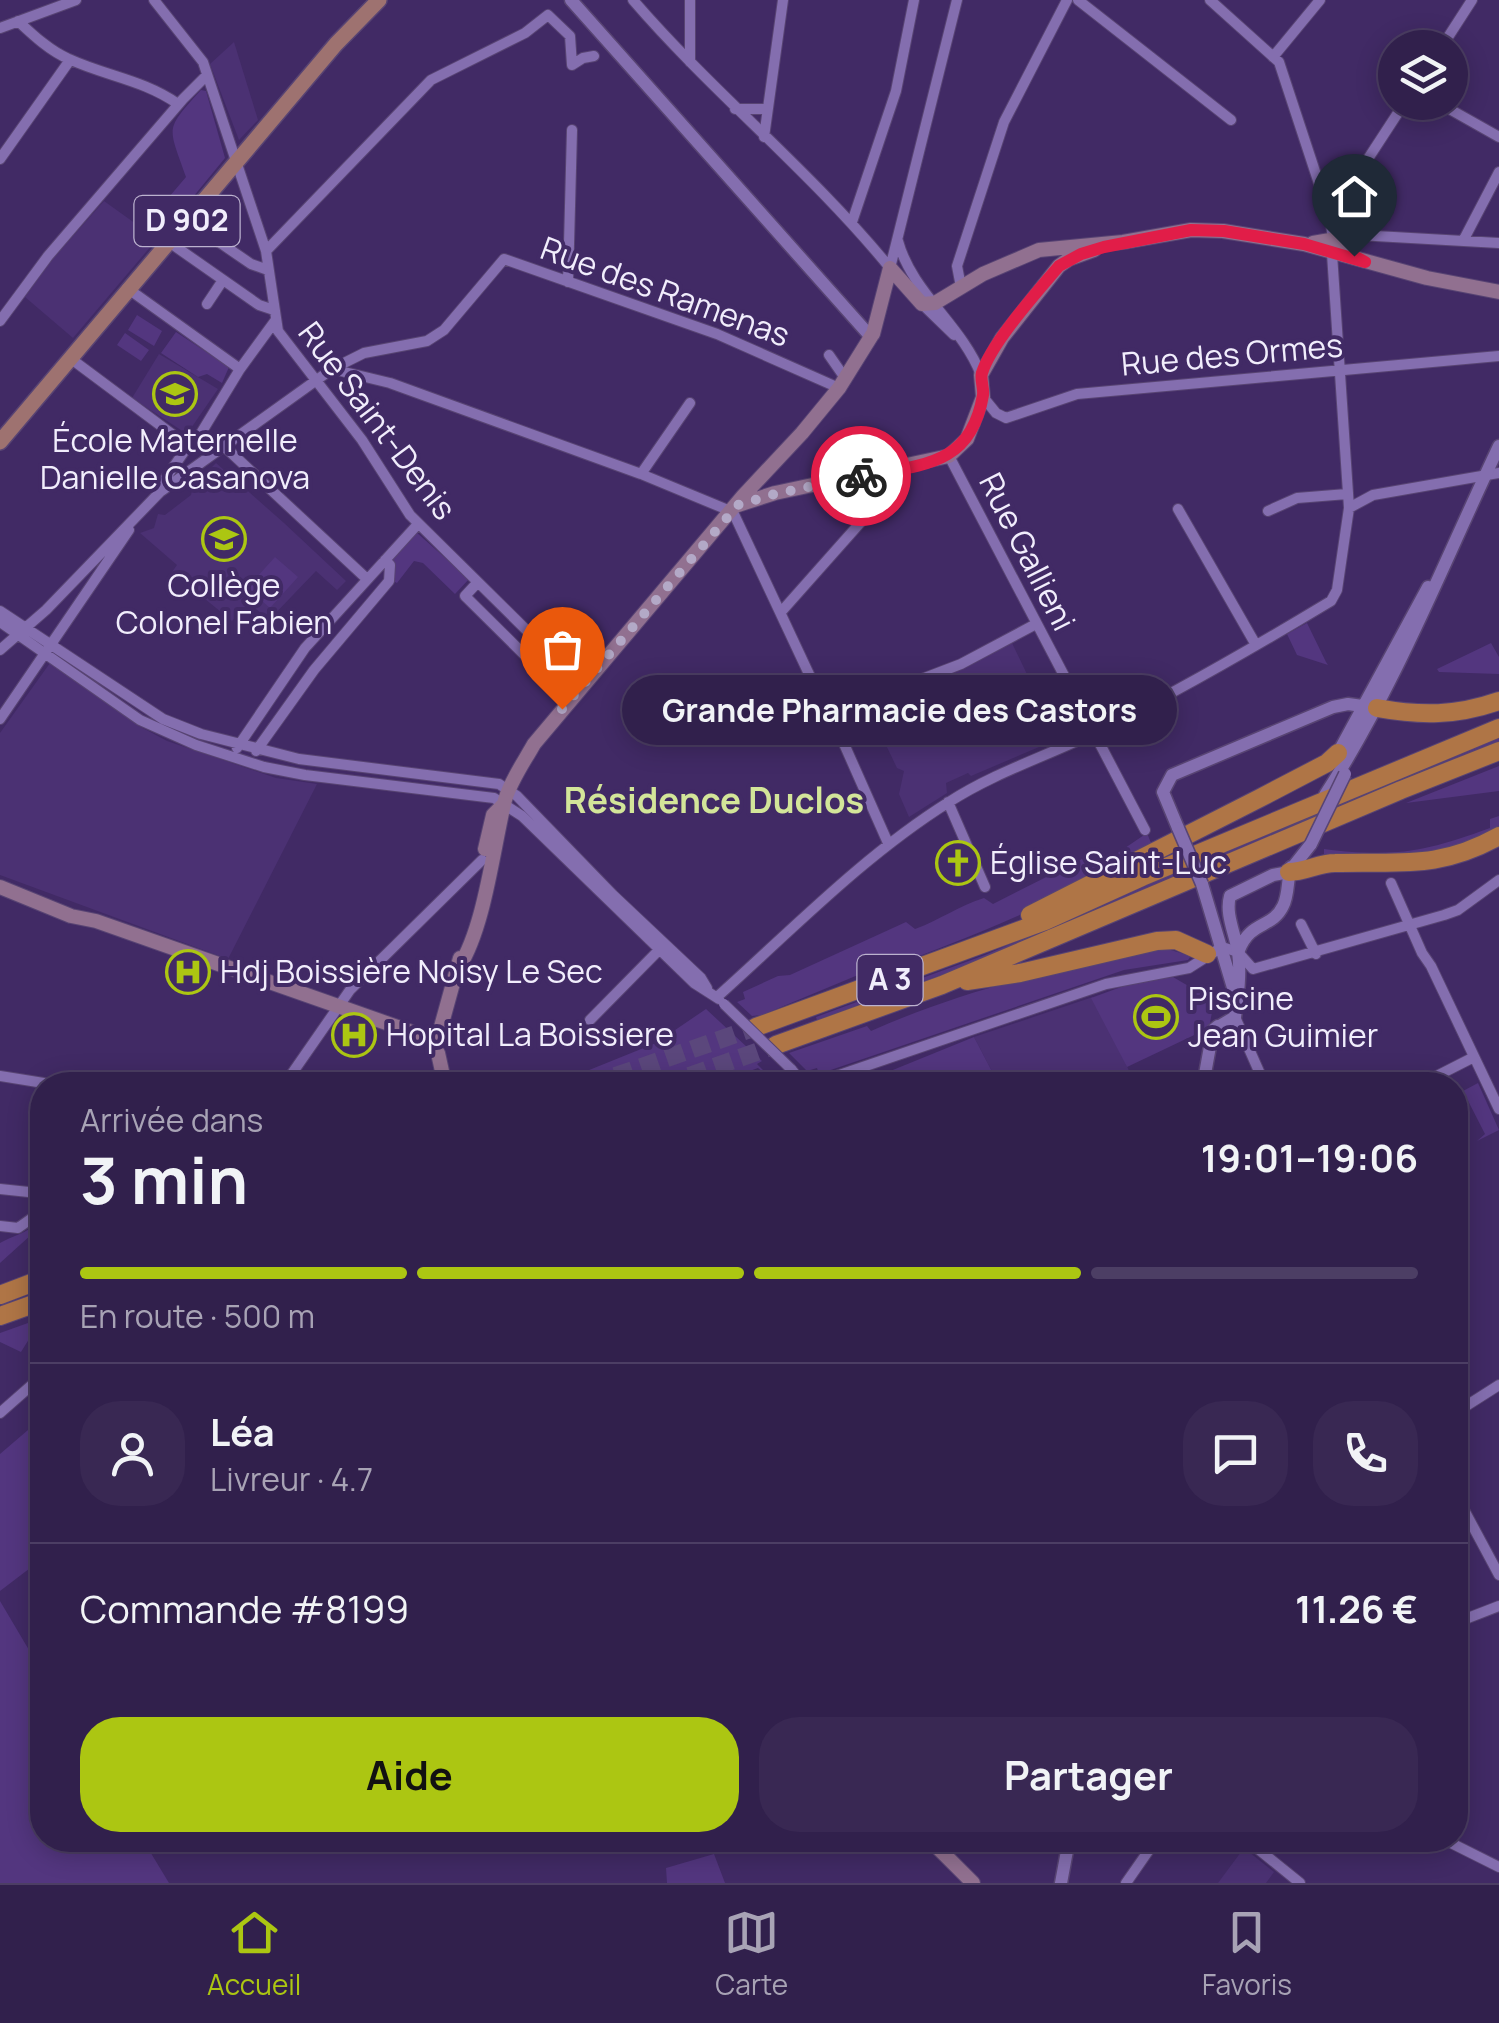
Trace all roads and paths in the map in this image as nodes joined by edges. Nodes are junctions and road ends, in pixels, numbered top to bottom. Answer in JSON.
{"nodes":[{"id":1,"x":76,"y":0,"type":"edge"},
{"id":2,"x":154,"y":0,"type":"edge"},
{"id":3,"x":380,"y":0,"type":"edge"},
{"id":4,"x":572,"y":0,"type":"edge"},
{"id":5,"x":690,"y":0,"type":"edge"},
{"id":6,"x":783,"y":0,"type":"edge"},
{"id":7,"x":914,"y":0,"type":"edge"},
{"id":8,"x":956,"y":0,"type":"edge"},
{"id":9,"x":1068,"y":0,"type":"edge"},
{"id":10,"x":1078,"y":0,"type":"edge"},
{"id":11,"x":1210,"y":0,"type":"edge"},
{"id":12,"x":1320,"y":0,"type":"edge"},
{"id":13,"x":634,"y":1,"type":"edge"},
{"id":14,"x":1470,"y":1,"type":"edge"},
{"id":15,"x":18,"y":21,"type":"junction"},
{"id":16,"x":0,"y":28,"type":"edge"},
{"id":17,"x":1452,"y":30,"type":"edge"},
{"id":18,"x":689,"y":41,"type":"junction"},
{"id":19,"x":673,"y":46,"type":"junction"},
{"id":20,"x":594,"y":56,"type":"dead end"},
{"id":21,"x":1274,"y":57,"type":"junction"},
{"id":22,"x":70,"y":60,"type":"junction"},
{"id":23,"x":690,"y":63,"type":"junction"},
{"id":24,"x":208,"y":75,"type":"junction"},
{"id":25,"x":178,"y":104,"type":"junction"},
{"id":26,"x":735,"y":109,"type":"junction"},
{"id":27,"x":767,"y":109,"type":"junction"},
{"id":28,"x":1231,"y":120,"type":"dead end"},
{"id":29,"x":1393,"y":120,"type":"edge"},
{"id":30,"x":1468,"y":120,"type":"edge"},
{"id":31,"x":572,"y":130,"type":"dead end"},
{"id":32,"x":1499,"y":137,"type":"edge"},
{"id":33,"x":764,"y":138,"type":"junction"},
{"id":34,"x":0,"y":159,"type":"edge"},
{"id":35,"x":236,"y":162,"type":"junction"},
{"id":36,"x":1499,"y":172,"type":"edge"},
{"id":37,"x":1330,"y":218,"type":"junction"},
{"id":38,"x":852,"y":222,"type":"junction"},
{"id":39,"x":898,"y":240,"type":"junction"},
{"id":40,"x":1463,"y":241,"type":"junction"},
{"id":41,"x":169,"y":242,"type":"junction"},
{"id":42,"x":219,"y":242,"type":"dead end"},
{"id":43,"x":1123,"y":242,"type":"junction"},
{"id":44,"x":1499,"y":243,"type":"edge"},
{"id":45,"x":1048,"y":248,"type":"junction"},
{"id":46,"x":1334,"y":248,"type":"junction"},
{"id":47,"x":266,"y":251,"type":"junction"},
{"id":48,"x":1059,"y":266,"type":"junction"},
{"id":49,"x":890,"y":268,"type":"junction"},
{"id":50,"x":268,"y":270,"type":"junction"},
{"id":51,"x":223,"y":280,"type":"junction"},
{"id":52,"x":568,"y":282,"type":"junction"},
{"id":53,"x":961,"y":287,"type":"junction"},
{"id":54,"x":127,"y":288,"type":"junction"},
{"id":55,"x":1499,"y":292,"type":"edge"},
{"id":56,"x":207,"y":304,"type":"dead end"},
{"id":57,"x":929,"y":304,"type":"junction"},
{"id":58,"x":275,"y":316,"type":"junction"},
{"id":59,"x":0,"y":321,"type":"edge"},
{"id":60,"x":871,"y":338,"type":"junction"},
{"id":61,"x":1499,"y":356,"type":"edge"},
{"id":62,"x":70,"y":358,"type":"junction"},
{"id":63,"x":240,"y":369,"type":"junction"},
{"id":64,"x":332,"y":369,"type":"junction"},
{"id":65,"x":1340,"y":371,"type":"junction"},
{"id":66,"x":981,"y":375,"type":"junction"},
{"id":67,"x":819,"y":378,"type":"junction"},
{"id":68,"x":317,"y":379,"type":"junction"},
{"id":69,"x":842,"y":383,"type":"junction"},
{"id":70,"x":983,"y":397,"type":"junction"},
{"id":71,"x":690,"y":403,"type":"dead end"},
{"id":72,"x":236,"y":437,"type":"junction"},
{"id":73,"x":0,"y":442,"type":"edge"},
{"id":74,"x":191,"y":444,"type":"junction"},
{"id":75,"x":1499,"y":446,"type":"edge"},
{"id":76,"x":226,"y":448,"type":"junction"},
{"id":77,"x":949,"y":456,"type":"junction"},
{"id":78,"x":776,"y":460,"type":"junction"},
{"id":79,"x":902,"y":468,"type":"junction"},
{"id":80,"x":641,"y":474,"type":"junction"},
{"id":81,"x":1492,"y":474,"type":"edge"},
{"id":82,"x":164,"y":488,"type":"junction"},
{"id":83,"x":788,"y":491,"type":"junction"},
{"id":84,"x":1347,"y":494,"type":"junction"},
{"id":85,"x":735,"y":508,"type":"junction"},
{"id":86,"x":1349,"y":508,"type":"junction"},
{"id":87,"x":1178,"y":509,"type":"dead end"},
{"id":88,"x":1268,"y":511,"type":"dead end"},
{"id":89,"x":137,"y":516,"type":"junction"},
{"id":90,"x":418,"y":524,"type":"junction"},
{"id":91,"x":386,"y":560,"type":"junction"},
{"id":92,"x":368,"y":579,"type":"junction"},
{"id":93,"x":477,"y":583,"type":"junction"},
{"id":94,"x":0,"y":611,"type":"edge"},
{"id":95,"x":781,"y":612,"type":"junction"},
{"id":96,"x":0,"y":622,"type":"edge"},
{"id":97,"x":1036,"y":624,"type":"junction"},
{"id":98,"x":21,"y":629,"type":"junction"},
{"id":99,"x":1256,"y":645,"type":"junction"},
{"id":100,"x":49,"y":648,"type":"junction"},
{"id":101,"x":0,"y":650,"type":"edge"},
{"id":102,"x":583,"y":686,"type":"junction"},
{"id":103,"x":570,"y":700,"type":"junction"},
{"id":104,"x":1499,"y":702,"type":"edge"},
{"id":105,"x":1371,"y":707,"type":"junction"},
{"id":106,"x":834,"y":712,"type":"junction"},
{"id":107,"x":0,"y":720,"type":"edge"},
{"id":108,"x":1499,"y":728,"type":"edge"},
{"id":109,"x":1093,"y":733,"type":"junction"},
{"id":110,"x":239,"y":744,"type":"junction"},
{"id":111,"x":257,"y":749,"type":"junction"},
{"id":112,"x":1499,"y":752,"type":"edge"},
{"id":113,"x":1338,"y":753,"type":"joint"},
{"id":114,"x":232,"y":757,"type":"junction"},
{"id":115,"x":250,"y":763,"type":"junction"},
{"id":116,"x":1307,"y":773,"type":"junction"},
{"id":117,"x":1334,"y":782,"type":"junction"},
{"id":118,"x":506,"y":796,"type":"junction"},
{"id":119,"x":948,"y":802,"type":"junction"},
{"id":120,"x":1145,"y":830,"type":"dead end"},
{"id":121,"x":1499,"y":836,"type":"edge"},
{"id":122,"x":888,"y":844,"type":"junction"},
{"id":123,"x":1305,"y":846,"type":"junction"},
{"id":124,"x":482,"y":860,"type":"junction"},
{"id":125,"x":1289,"y":872,"type":"junction"},
{"id":126,"x":1499,"y":880,"type":"edge"},
{"id":127,"x":1391,"y":883,"type":"dead end"},
{"id":128,"x":985,"y":886,"type":"dead end"},
{"id":129,"x":0,"y":888,"type":"edge"},
{"id":130,"x":1205,"y":890,"type":"junction"},
{"id":131,"x":1230,"y":896,"type":"junction"},
{"id":132,"x":1301,"y":924,"type":"dead end"},
{"id":133,"x":1410,"y":926,"type":"junction"},
{"id":134,"x":990,"y":943,"type":"junction"},
{"id":135,"x":659,"y":950,"type":"junction"},
{"id":136,"x":1215,"y":951,"type":"junction"},
{"id":137,"x":1238,"y":952,"type":"junction"},
{"id":138,"x":1316,"y":954,"type":"junction"},
{"id":139,"x":459,"y":967,"type":"junction"},
{"id":140,"x":942,"y":985,"type":"junction"},
{"id":141,"x":706,"y":988,"type":"junction"},
{"id":142,"x":721,"y":1000,"type":"junction"},
{"id":143,"x":338,"y":1007,"type":"junction"},
{"id":144,"x":1235,"y":1017,"type":"junction"},
{"id":145,"x":590,"y":1020,"type":"dead end"},
{"id":146,"x":756,"y":1027,"type":"tunnel mouth"},
{"id":147,"x":1213,"y":1030,"type":"junction"},
{"id":148,"x":432,"y":1035,"type":"junction"},
{"id":149,"x":776,"y":1046,"type":"tunnel mouth"},
{"id":150,"x":1474,"y":1057,"type":"junction"},
{"id":151,"x":293,"y":1072,"type":"edge"},
{"id":152,"x":442,"y":1072,"type":"edge"},
{"id":153,"x":796,"y":1072,"type":"edge"},
{"id":154,"x":866,"y":1072,"type":"edge"},
{"id":155,"x":1205,"y":1072,"type":"edge"},
{"id":156,"x":1259,"y":1072,"type":"edge"},
{"id":157,"x":1445,"y":1072,"type":"edge"},
{"id":158,"x":0,"y":1076,"type":"edge"},
{"id":159,"x":30,"y":1081,"type":"edge"},
{"id":160,"x":1499,"y":1108,"type":"edge"},
{"id":161,"x":0,"y":1189,"type":"edge"},
{"id":162,"x":30,"y":1191,"type":"edge"},
{"id":163,"x":30,"y":1220,"type":"edge"},
{"id":164,"x":0,"y":1226,"type":"edge"},
{"id":165,"x":30,"y":1284,"type":"edge"},
{"id":166,"x":0,"y":1294,"type":"edge"},
{"id":167,"x":30,"y":1305,"type":"edge"},
{"id":168,"x":0,"y":1316,"type":"edge"},
{"id":169,"x":1499,"y":1385,"type":"edge"},
{"id":170,"x":30,"y":1387,"type":"edge"},
{"id":171,"x":1468,"y":1405,"type":"edge"},
{"id":172,"x":0,"y":1413,"type":"edge"},
{"id":173,"x":1468,"y":1517,"type":"edge"},
{"id":174,"x":1499,"y":1575,"type":"edge"},
{"id":175,"x":1499,"y":1606,"type":"edge"},
{"id":176,"x":1468,"y":1618,"type":"edge"},
{"id":177,"x":942,"y":1852,"type":"edge"},
{"id":178,"x":1067,"y":1852,"type":"edge"},
{"id":179,"x":1148,"y":1852,"type":"edge"},
{"id":180,"x":1261,"y":1852,"type":"edge"},
{"id":181,"x":1468,"y":1852,"type":"edge"},
{"id":182,"x":1499,"y":1868,"type":"edge"},
{"id":183,"x":973,"y":1883,"type":"edge"},
{"id":184,"x":1061,"y":1883,"type":"edge"},
{"id":185,"x":1126,"y":1883,"type":"edge"},
{"id":186,"x":1300,"y":1883,"type":"edge"}],
"edges":[{"from":1,"to":15,"type":"street"},
{"from":2,"to":24,"type":"street","name":"Rue Saint-Denis"},
{"from":3,"to":35,"type":"main road","number":"D 902"},
{"from":4,"to":60,"type":"street"},
{"from":5,"to":18,"type":"street"},
{"from":6,"to":27,"type":"street"},
{"from":7,"to":38,"type":"street"},
{"from":8,"to":39,"type":"street"},
{"from":9,"to":53,"type":"street"},
{"from":10,"to":28,"type":"street"},
{"from":11,"to":21,"type":"street"},
{"from":12,"to":21,"type":"street"},
{"from":13,"to":19,"type":"street"},
{"from":14,"to":17,"type":"street"},
{"from":15,"to":16,"type":"street"},
{"from":15,"to":22,"type":"street"},
{"from":18,"to":19,"type":"street"},
{"from":18,"to":23,"type":"street"},
{"from":19,"to":23,"type":"street"},
{"from":20,"to":47,"type":"street"},
{"from":21,"to":37,"type":"street"},
{"from":22,"to":25,"type":"street"},
{"from":22,"to":34,"type":"street"},
{"from":23,"to":26,"type":"street"},
{"from":24,"to":25,"type":"street"},
{"from":24,"to":35,"type":"street","name":"Rue Saint-Denis"},
{"from":25,"to":59,"type":"street"},
{"from":26,"to":27,"type":"street"},
{"from":26,"to":33,"type":"street"},
{"from":27,"to":33,"type":"street"},
{"from":29,"to":37,"type":"street"},
{"from":30,"to":32,"type":"street"},
{"from":31,"to":52,"type":"street"},
{"from":33,"to":38,"type":"street"},
{"from":35,"to":41,"type":"main road","number":"D 902"},
{"from":35,"to":47,"type":"street","name":"Rue Saint-Denis"},
{"from":36,"to":40,"type":"street"},
{"from":37,"to":46,"type":"street"},
{"from":38,"to":49,"type":"street"},
{"from":39,"to":49,"type":"street"},
{"from":39,"to":57,"type":"street"},
{"from":40,"to":44,"type":"street"},
{"from":40,"to":46,"type":"street"},
{"from":41,"to":51,"type":"street"},
{"from":41,"to":54,"type":"main road","number":"D 902"},
{"from":42,"to":50,"type":"street"},
{"from":43,"to":45,"type":"main road"},
{"from":43,"to":46,"type":"main road"},
{"from":43,"to":48,"type":"main road"},
{"from":45,"to":48,"type":"main road"},
{"from":45,"to":53,"type":"main road"},
{"from":46,"to":55,"type":"main road"},
{"from":46,"to":65,"type":"street"},
{"from":47,"to":50,"type":"street","name":"Rue Saint-Denis"},
{"from":48,"to":66,"type":"main road"},
{"from":49,"to":57,"type":"main road"},
{"from":49,"to":60,"type":"main road"},
{"from":50,"to":58,"type":"street","name":"Rue Saint-Denis"},
{"from":51,"to":56,"type":"street"},
{"from":51,"to":58,"type":"street"},
{"from":52,"to":64,"type":"street","name":"Rue des Ramenas"},
{"from":52,"to":67,"type":"street","name":"Rue des Ramenas"},
{"from":53,"to":57,"type":"main road"},
{"from":54,"to":62,"type":"main road","number":"D 902"},
{"from":54,"to":63,"type":"street"},
{"from":57,"to":66,"type":"street"},
{"from":58,"to":63,"type":"street"},
{"from":58,"to":68,"type":"street","name":"Rue Saint-Denis"},
{"from":60,"to":69,"type":"main road"},
{"from":61,"to":65,"type":"street","name":"Rue des Ormes"},
{"from":62,"to":73,"type":"main road","number":"D 902"},
{"from":62,"to":74,"type":"street"},
{"from":63,"to":74,"type":"street"},
{"from":64,"to":68,"type":"street"},
{"from":64,"to":80,"type":"street"},
{"from":65,"to":70,"type":"street","name":"Rue des Ormes"},
{"from":65,"to":84,"type":"street"},
{"from":66,"to":70,"type":"main road"},
{"from":67,"to":69,"type":"street","name":"Rue des Ramenas"},
{"from":67,"to":69,"type":"street"},
{"from":68,"to":72,"type":"street"},
{"from":68,"to":90,"type":"street","name":"Rue Saint-Denis"},
{"from":69,"to":78,"type":"main road"},
{"from":70,"to":77,"type":"main road"},
{"from":71,"to":80,"type":"street"},
{"from":72,"to":74,"type":"street"},
{"from":72,"to":76,"type":"street"},
{"from":74,"to":82,"type":"street"},
{"from":75,"to":81,"type":"street"},
{"from":76,"to":82,"type":"street"},
{"from":76,"to":92,"type":"street"},
{"from":77,"to":79,"type":"main road"},
{"from":77,"to":97,"type":"street","name":"Rue Gallieni"},
{"from":78,"to":83,"type":"main road"},
{"from":78,"to":85,"type":"main road"},
{"from":79,"to":83,"type":"main road"},
{"from":79,"to":95,"type":"street"},
{"from":80,"to":85,"type":"street"},
{"from":81,"to":86,"type":"street"},
{"from":81,"to":105,"type":"street"},
{"from":82,"to":89,"type":"street"},
{"from":83,"to":85,"type":"main road"},
{"from":84,"to":86,"type":"street"},
{"from":84,"to":88,"type":"street"},
{"from":85,"to":95,"type":"street"},
{"from":85,"to":102,"type":"main road"},
{"from":86,"to":99,"type":"street"},
{"from":87,"to":99,"type":"street"},
{"from":89,"to":98,"type":"street"},
{"from":89,"to":100,"type":"street"},
{"from":90,"to":91,"type":"street"},
{"from":90,"to":93,"type":"street","name":"Rue Saint-Denis"},
{"from":91,"to":92,"type":"street"},
{"from":91,"to":111,"type":"street"},
{"from":92,"to":110,"type":"street"},
{"from":93,"to":102,"type":"street","name":"Rue Saint-Denis"},
{"from":93,"to":103,"type":"street","name":"Rue Saint-Denis"},
{"from":94,"to":98,"type":"street"},
{"from":95,"to":106,"type":"street"},
{"from":96,"to":98,"type":"street"},
{"from":97,"to":106,"type":"street"},
{"from":97,"to":109,"type":"street","name":"Rue Gallieni"},
{"from":98,"to":100,"type":"street"},
{"from":98,"to":101,"type":"street"},
{"from":99,"to":109,"type":"street"},
{"from":100,"to":107,"type":"street"},
{"from":100,"to":110,"type":"street"},
{"from":100,"to":114,"type":"street"},
{"from":102,"to":103,"type":"main road"},
{"from":103,"to":118,"type":"main road"},
{"from":104,"to":105,"type":"highway"},
{"from":105,"to":113,"type":"street"},
{"from":105,"to":117,"type":"street"},
{"from":105,"to":130,"type":"street","bridge":true},
{"from":106,"to":122,"type":"street"},
{"from":108,"to":134,"type":"highway","number":"A 3"},
{"from":109,"to":119,"type":"street"},
{"from":109,"to":120,"type":"street","name":"Rue Gallieni"},
{"from":110,"to":111,"type":"street"},
{"from":110,"to":114,"type":"street"},
{"from":111,"to":115,"type":"street"},
{"from":111,"to":118,"type":"street"},
{"from":112,"to":140,"type":"highway","number":"A 3"},
{"from":113,"to":116,"type":"highway"},
{"from":114,"to":115,"type":"street"},
{"from":115,"to":118,"type":"street"},
{"from":116,"to":117,"type":"street"},
{"from":116,"to":134,"type":"highway"},
{"from":117,"to":123,"type":"street","bridge":true},
{"from":117,"to":123,"type":"street"},
{"from":118,"to":124,"type":"main road"},
{"from":118,"to":135,"type":"street"},
{"from":118,"to":139,"type":"main road"},
{"from":118,"to":141,"type":"street"},
{"from":119,"to":122,"type":"street"},
{"from":119,"to":128,"type":"street"},
{"from":121,"to":125,"type":"highway"},
{"from":122,"to":142,"type":"street"},
{"from":123,"to":125,"type":"street"},
{"from":124,"to":139,"type":"main road"},
{"from":124,"to":143,"type":"street"},
{"from":125,"to":131,"type":"street"},
{"from":125,"to":137,"type":"street"},
{"from":126,"to":133,"type":"street"},
{"from":127,"to":133,"type":"street"},
{"from":129,"to":143,"type":"main road"},
{"from":130,"to":131,"type":"street"},
{"from":130,"to":136,"type":"street"},
{"from":131,"to":137,"type":"street"},
{"from":132,"to":138,"type":"street"},
{"from":133,"to":138,"type":"street"},
{"from":133,"to":150,"type":"street"},
{"from":134,"to":146,"type":"highway","number":"A 3"},
{"from":135,"to":141,"type":"street"},
{"from":135,"to":145,"type":"street"},
{"from":136,"to":137,"type":"street"},
{"from":136,"to":140,"type":"highway"},
{"from":136,"to":147,"type":"street"},
{"from":136,"to":154,"type":"street"},
{"from":137,"to":138,"type":"street"},
{"from":137,"to":144,"type":"street"},
{"from":139,"to":148,"type":"main road"},
{"from":140,"to":149,"type":"highway","number":"A 3"},
{"from":141,"to":142,"type":"street"},
{"from":142,"to":153,"type":"street","bridge":true},
{"from":143,"to":148,"type":"main road"},
{"from":143,"to":151,"type":"street"},
{"from":144,"to":147,"type":"street"},
{"from":144,"to":156,"type":"street"},
{"from":147,"to":155,"type":"street"},
{"from":148,"to":152,"type":"main road"},
{"from":150,"to":157,"type":"street"},
{"from":150,"to":160,"type":"street"},
{"from":158,"to":159,"type":"street"},
{"from":161,"to":162,"type":"street"},
{"from":163,"to":164,"type":"street"},
{"from":165,"to":166,"type":"highway"},
{"from":167,"to":168,"type":"highway"},
{"from":169,"to":171,"type":"street"},
{"from":170,"to":172,"type":"street"},
{"from":173,"to":174,"type":"street"},
{"from":175,"to":176,"type":"street"},
{"from":177,"to":183,"type":"main road"},
{"from":178,"to":184,"type":"street"},
{"from":179,"to":185,"type":"street"},
{"from":180,"to":186,"type":"street"},
{"from":181,"to":182,"type":"street"}]}
